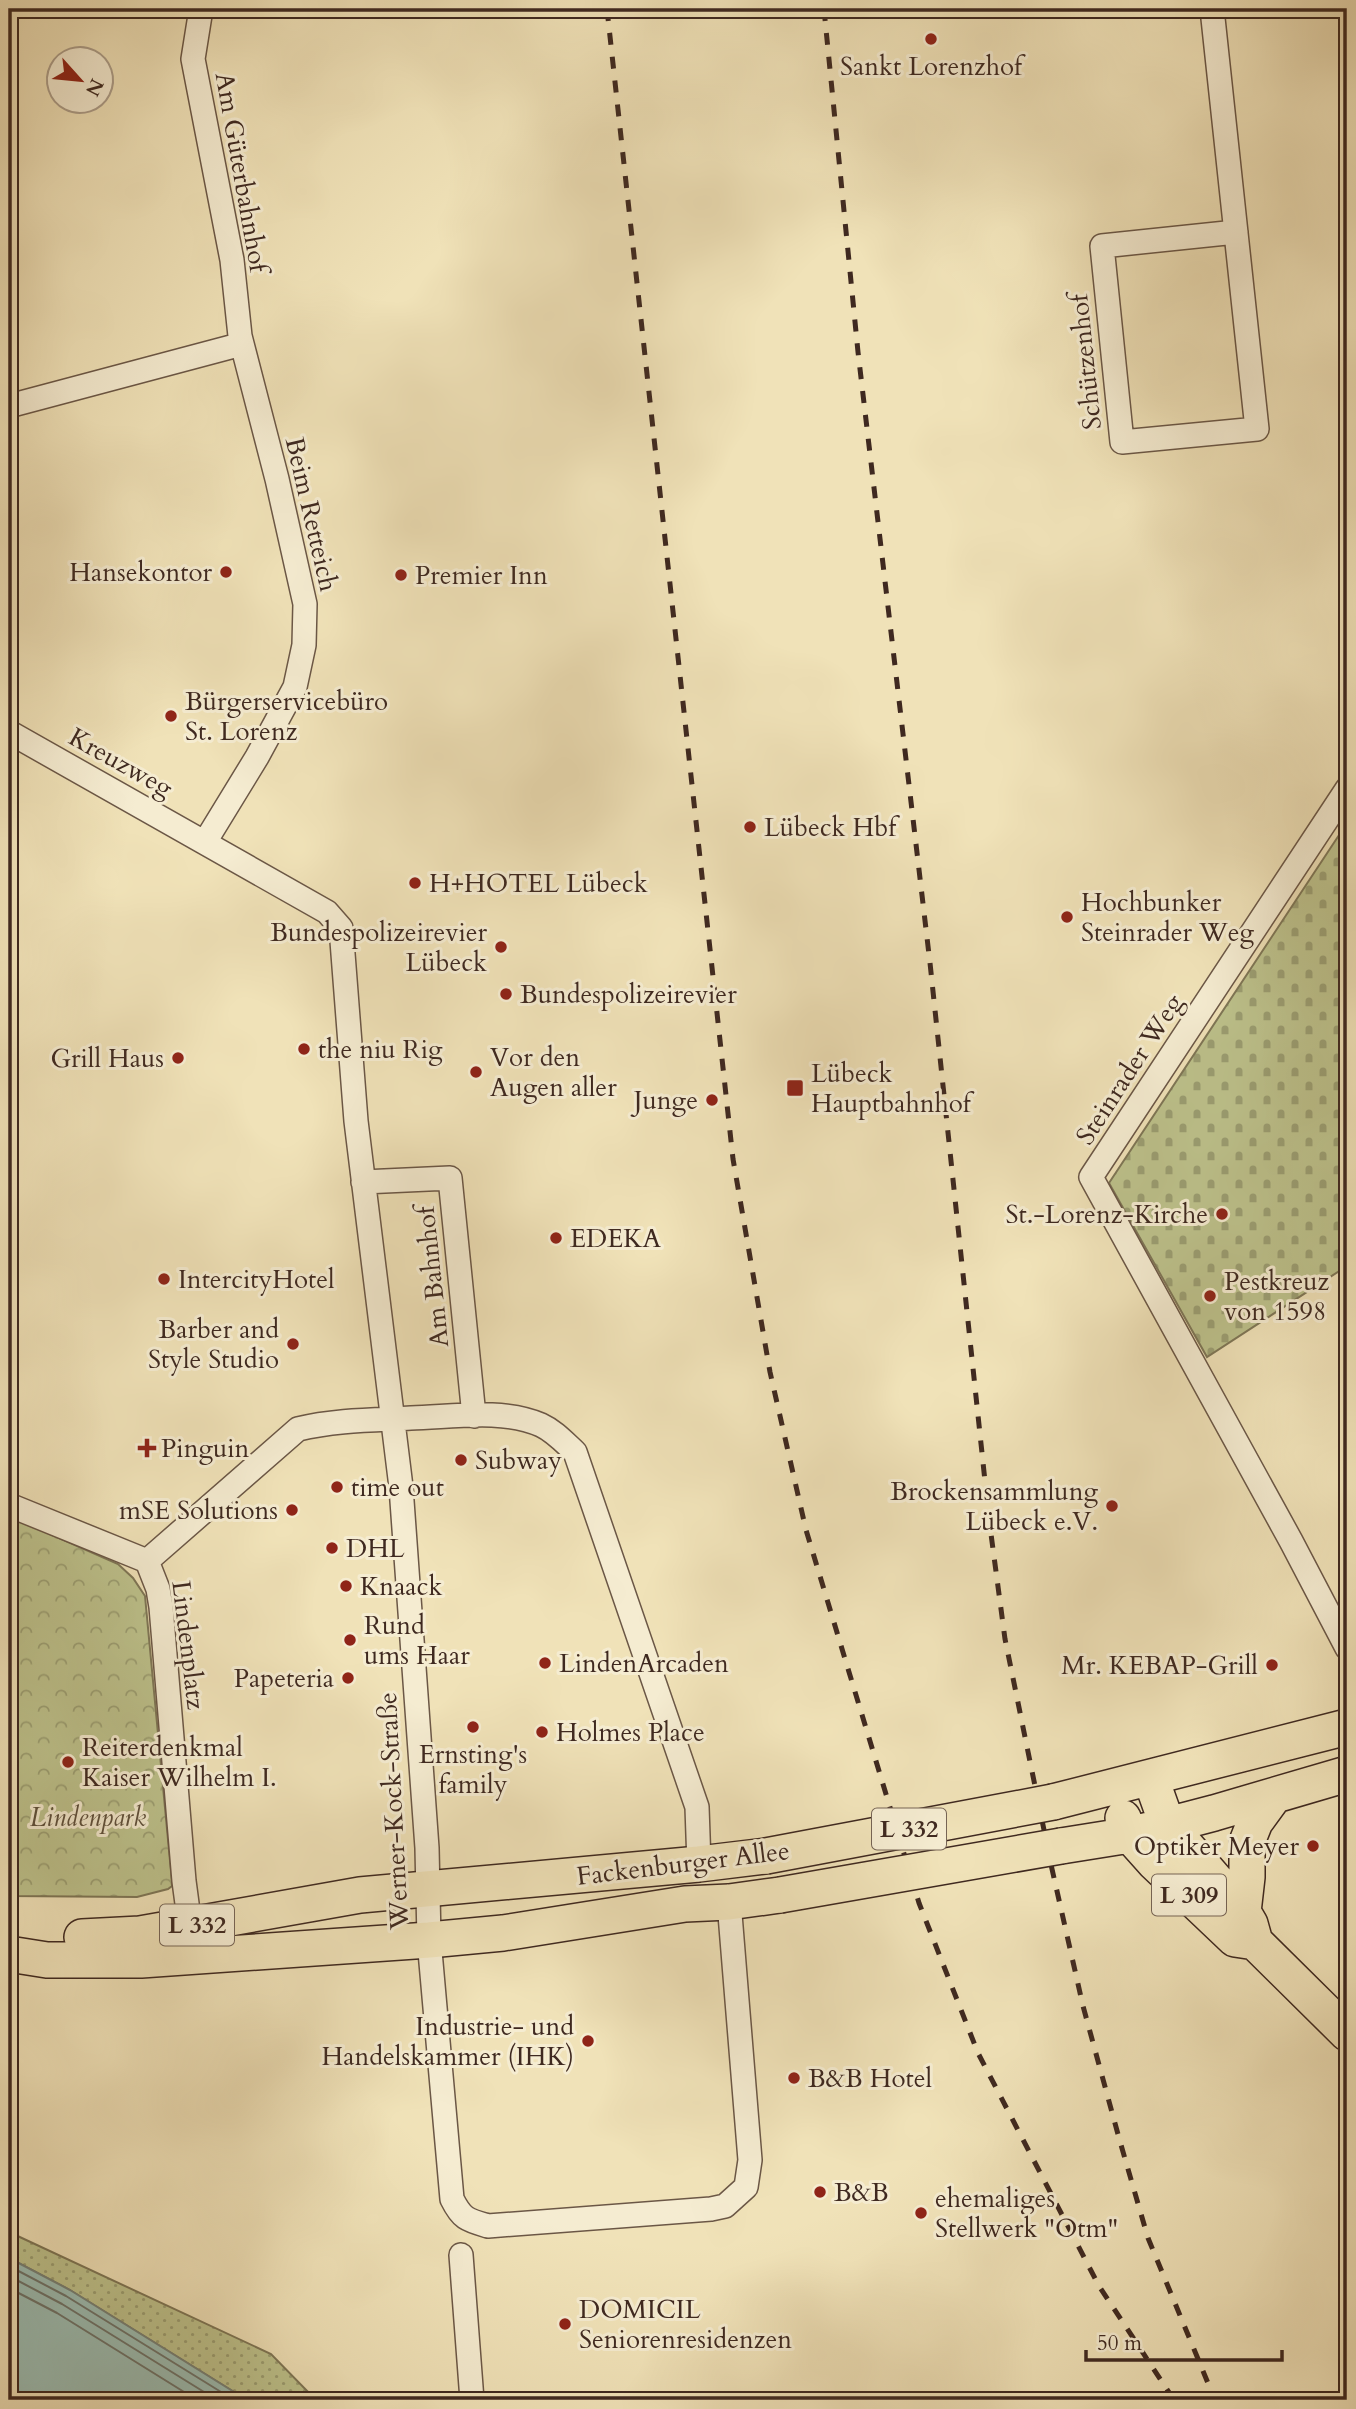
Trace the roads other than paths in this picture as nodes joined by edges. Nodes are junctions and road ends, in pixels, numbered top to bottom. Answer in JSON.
{"nodes":[{"id":1,"x":201,"y":9,"type":"edge"},
{"id":2,"x":1212,"y":9,"type":"edge"},
{"id":3,"x":1236,"y":232,"type":"junction"},
{"id":4,"x":242,"y":344,"type":"junction"},
{"id":5,"x":9,"y":403,"type":"edge"},
{"id":6,"x":9,"y":732,"type":"edge"},
{"id":7,"x":1347,"y":789,"type":"edge"},
{"id":8,"x":205,"y":842,"type":"junction"},
{"id":9,"x":363,"y":1182,"type":"junction"},
{"id":10,"x":474,"y":1416,"type":"junction"},
{"id":11,"x":394,"y":1419,"type":"junction"},
{"id":12,"x":9,"y":1505,"type":"edge"},
{"id":13,"x":147,"y":1561,"type":"junction"},
{"id":14,"x":1347,"y":1648,"type":"edge"},
{"id":15,"x":1347,"y":1727,"type":"edge"},
{"id":16,"x":1347,"y":1774,"type":"edge"},
{"id":17,"x":1151,"y":1779,"type":"junction"},
{"id":18,"x":1112,"y":1788,"type":"junction"},
{"id":19,"x":1274,"y":1796,"type":"junction"},
{"id":20,"x":1167,"y":1824,"type":"junction"},
{"id":21,"x":1130,"y":1835,"type":"junction"},
{"id":22,"x":699,"y":1864,"type":"junction"},
{"id":23,"x":428,"y":1890,"type":"junction"},
{"id":24,"x":729,"y":1902,"type":"junction"},
{"id":25,"x":190,"y":1926,"type":"junction"},
{"id":26,"x":1249,"y":1927,"type":"junction"},
{"id":27,"x":9,"y":1936,"type":"edge"},
{"id":28,"x":429,"y":1940,"type":"junction"},
{"id":29,"x":9,"y":1954,"type":"edge"},
{"id":30,"x":47,"y":1960,"type":"junction"},
{"id":31,"x":9,"y":1966,"type":"edge"},
{"id":32,"x":1347,"y":2033,"type":"edge"},
{"id":33,"x":461,"y":2255,"type":"dead end"},
{"id":34,"x":472,"y":2400,"type":"edge"}],
"edges":[{"from":1,"to":4,"type":"street","name":"Am Güterbahnhof"},
{"from":2,"to":3,"type":"street","name":"Schützenhof"},
{"from":3,"to":3,"type":"street","name":"Schützenhof"},
{"from":4,"to":5,"type":"street"},
{"from":4,"to":8,"type":"street","name":"Beim Retteich"},
{"from":6,"to":8,"type":"street","name":"Kreuzweg"},
{"from":7,"to":14,"type":"street","name":"Steinrader Weg"},
{"from":8,"to":9,"type":"street","name":"Am Bahnhof"},
{"from":9,"to":10,"type":"street","name":"Am Bahnhof"},
{"from":9,"to":11,"type":"street","name":"Am Bahnhof"},
{"from":10,"to":11,"type":"street"},
{"from":10,"to":22,"type":"street"},
{"from":11,"to":13,"type":"street"},
{"from":11,"to":23,"type":"street","name":"Werner-Kock-Straße"},
{"from":12,"to":13,"type":"street","name":"Lindenplatz"},
{"from":13,"to":25,"type":"street","name":"Lindenplatz"},
{"from":15,"to":17,"type":"main road","name":"Fackenburger Allee","number":"L 332"},
{"from":16,"to":19,"type":"main road","name":"Fackenburger Allee","number":"L 332"},
{"from":17,"to":18,"type":"main road","name":"Fackenburger Allee","number":"L 332"},
{"from":17,"to":20,"type":"main road","number":"L 309"},
{"from":18,"to":21,"type":"main road","number":"L 309"},
{"from":18,"to":22,"type":"main road","name":"Fackenburger Allee","number":"L 332","bridge":true},
{"from":19,"to":20,"type":"main road","name":"Fackenburger Allee","number":"L 332"},
{"from":19,"to":26,"type":"main road","number":"L 309"},
{"from":20,"to":21,"type":"main road","name":"Fackenburger Allee","number":"L 332"},
{"from":20,"to":26,"type":"main road","number":"L 309"},
{"from":21,"to":24,"type":"main road","name":"Fackenburger Allee","number":"L 332","bridge":true},
{"from":21,"to":26,"type":"main road","number":"L 309"},
{"from":22,"to":23,"type":"main road","name":"Fackenburger Allee","number":"L 332"},
{"from":23,"to":25,"type":"main road","name":"Fackenburger Allee","number":"L 332"},
{"from":23,"to":28,"type":"street","name":"Werner-Kock-Straße"},
{"from":24,"to":28,"type":"main road","name":"Fackenburger Allee","number":"L 332"},
{"from":24,"to":28,"type":"street","name":"Werner-Kock-Straße"},
{"from":25,"to":27,"type":"main road","name":"Fackenburger Allee","number":"L 332"},
{"from":26,"to":32,"type":"main road","number":"L 309"},
{"from":28,"to":30,"type":"main road","name":"Fackenburger Allee","number":"L 332"},
{"from":29,"to":30,"type":"main road","name":"Fackenburger Allee","number":"L 332"},
{"from":30,"to":31,"type":"main road"},
{"from":33,"to":34,"type":"street"}]}
